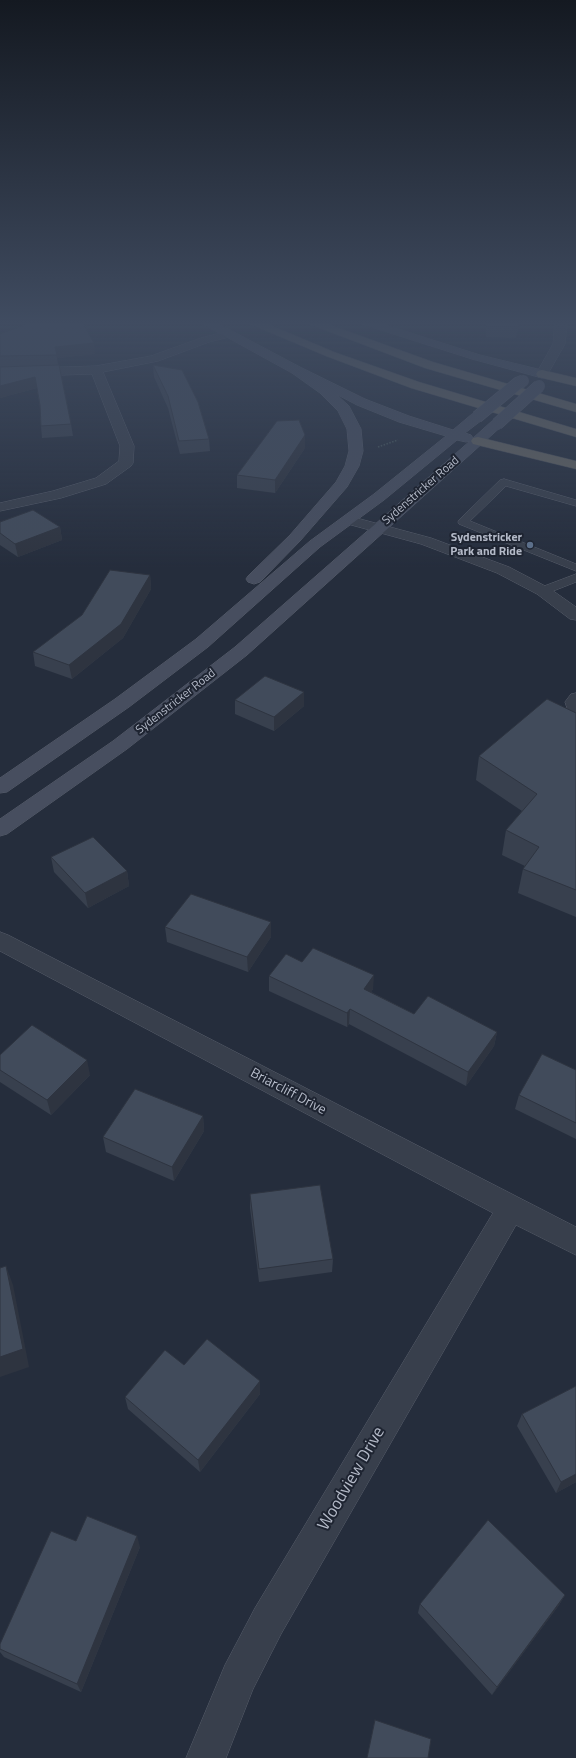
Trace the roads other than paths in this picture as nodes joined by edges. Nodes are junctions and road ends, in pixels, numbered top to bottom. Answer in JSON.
{"nodes":[{"id":1,"x":110,"y":404,"type":"edge"},
{"id":2,"x":337,"y":404,"type":"edge"},
{"id":3,"x":367,"y":404,"type":"edge"},
{"id":4,"x":479,"y":404,"type":"edge"},
{"id":5,"x":493,"y":404,"type":"edge"},
{"id":6,"x":517,"y":404,"type":"edge"},
{"id":7,"x":562,"y":404,"type":"edge"},
{"id":8,"x":576,"y":408,"type":"edge"},
{"id":9,"x":576,"y":433,"type":"edge"},
{"id":10,"x":455,"y":435,"type":"junction"},
{"id":11,"x":478,"y":441,"type":"junction"},
{"id":12,"x":576,"y":465,"type":"edge"},
{"id":13,"x":576,"y":503,"type":"edge"},
{"id":14,"x":0,"y":506,"type":"edge"},
{"id":15,"x":349,"y":520,"type":"junction"},
{"id":16,"x":379,"y":528,"type":"junction"},
{"id":17,"x":576,"y":568,"type":"edge"},
{"id":18,"x":576,"y":578,"type":"edge"},
{"id":19,"x":543,"y":591,"type":"junction"},
{"id":20,"x":576,"y":615,"type":"edge"},
{"id":21,"x":202,"y":642,"type":"junction"},
{"id":22,"x":576,"y":697,"type":"edge"},
{"id":23,"x":576,"y":714,"type":"edge"},
{"id":24,"x":0,"y":787,"type":"edge"},
{"id":25,"x":0,"y":829,"type":"edge"},
{"id":26,"x":0,"y":942,"type":"edge"},
{"id":27,"x":511,"y":1208,"type":"junction"},
{"id":28,"x":576,"y":1242,"type":"edge"},
{"id":29,"x":206,"y":1758,"type":"edge"}],
"edges":[{"from":1,"to":14,"type":"street"},
{"from":2,"to":21,"type":"main road"},
{"from":3,"to":10,"type":"main road"},
{"from":4,"to":9,"type":"highway"},
{"from":5,"to":10,"type":"main road","name":"Sydenstricker Road","bridge":true},
{"from":6,"to":11,"type":"main road","name":"Sydenstricker Road","bridge":true},
{"from":7,"to":8,"type":"highway"},
{"from":10,"to":11,"type":"main road"},
{"from":10,"to":15,"type":"main road","name":"Sydenstricker Road"},
{"from":11,"to":12,"type":"highway"},
{"from":11,"to":16,"type":"main road","name":"Sydenstricker Road"},
{"from":13,"to":17,"type":"lane"},
{"from":15,"to":16,"type":"street"},
{"from":15,"to":21,"type":"main road","name":"Sydenstricker Road"},
{"from":16,"to":19,"type":"street"},
{"from":16,"to":25,"type":"main road","name":"Sydenstricker Road"},
{"from":18,"to":19,"type":"lane"},
{"from":19,"to":20,"type":"street"},
{"from":21,"to":24,"type":"main road","name":"Sydenstricker Road"},
{"from":22,"to":23,"type":"lane"},
{"from":26,"to":27,"type":"street","name":"Briarcliff Drive"},
{"from":27,"to":28,"type":"street","name":"Briarcliff Drive"},
{"from":27,"to":29,"type":"street","name":"Woodview Drive"}]}
